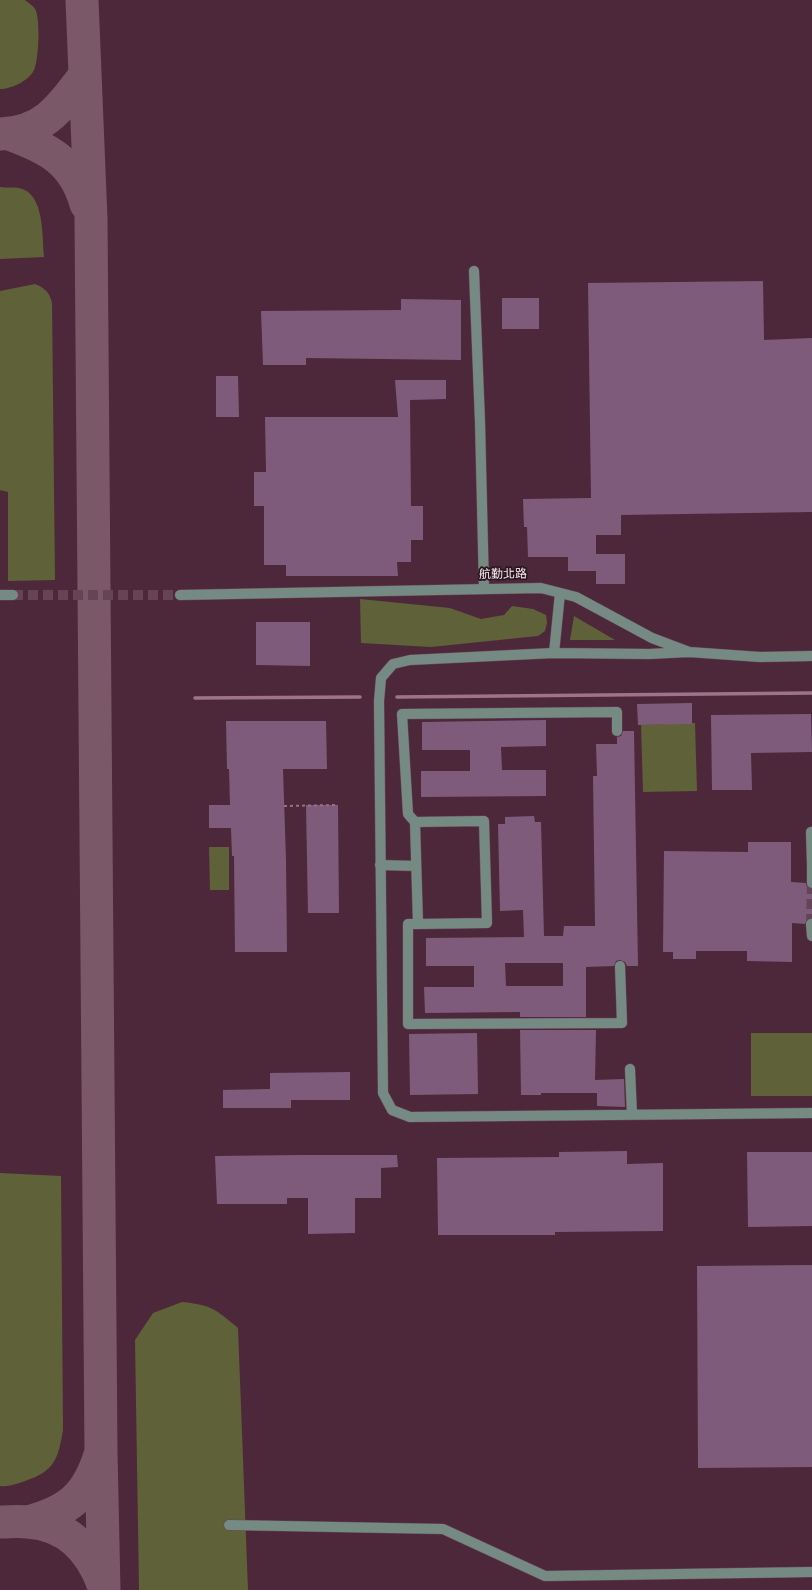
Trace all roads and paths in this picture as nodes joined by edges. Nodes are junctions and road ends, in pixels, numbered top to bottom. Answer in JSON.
{"nodes":[{"id":1,"x":474,"y":271,"type":"dead end"},
{"id":2,"x":484,"y":588,"type":"junction"},
{"id":3,"x":560,"y":593,"type":"junction"},
{"id":4,"x":0,"y":595,"type":"edge"},
{"id":5,"x":13,"y":595,"type":"tunnel mouth"},
{"id":6,"x":180,"y":595,"type":"tunnel mouth"},
{"id":7,"x":688,"y":652,"type":"junction"},
{"id":8,"x":554,"y":653,"type":"junction"},
{"id":9,"x":812,"y":656,"type":"edge"},
{"id":10,"x":617,"y":731,"type":"dead end"},
{"id":11,"x":284,"y":806,"type":"dead end"},
{"id":12,"x":338,"y":806,"type":"dead end"},
{"id":13,"x":415,"y":822,"type":"junction"},
{"id":14,"x":811,"y":832,"type":"edge"},
{"id":15,"x":812,"y":864,"type":"edge"},
{"id":16,"x":380,"y":865,"type":"junction"},
{"id":17,"x":416,"y":866,"type":"junction"},
{"id":18,"x":812,"y":883,"type":"edge"},
{"id":19,"x":418,"y":924,"type":"junction"},
{"id":20,"x":811,"y":924,"type":"dead end"},
{"id":21,"x":812,"y":936,"type":"edge"},
{"id":22,"x":620,"y":966,"type":"dead end"},
{"id":23,"x":630,"y":1069,"type":"dead end"},
{"id":24,"x":812,"y":1113,"type":"edge"},
{"id":25,"x":632,"y":1115,"type":"junction"},
{"id":26,"x":230,"y":1525,"type":"dead end"},
{"id":27,"x":812,"y":1572,"type":"edge"}],
"edges":[{"from":1,"to":2,"type":"street"},
{"from":2,"to":3,"type":"street","name":"航勤北路"},
{"from":2,"to":6,"type":"street","name":"航勤北路"},
{"from":3,"to":7,"type":"street","name":"航勤北路"},
{"from":3,"to":8,"type":"street"},
{"from":4,"to":5,"type":"street"},
{"from":7,"to":8,"type":"street"},
{"from":7,"to":9,"type":"street","name":"航勤北路"},
{"from":8,"to":16,"type":"street"},
{"from":10,"to":13,"type":"street"},
{"from":11,"to":12,"type":"path"},
{"from":13,"to":17,"type":"street"},
{"from":13,"to":19,"type":"street"},
{"from":14,"to":15,"type":"street"},
{"from":15,"to":18,"type":"street"},
{"from":16,"to":17,"type":"street"},
{"from":16,"to":25,"type":"street"},
{"from":17,"to":19,"type":"street"},
{"from":19,"to":22,"type":"street"},
{"from":20,"to":21,"type":"street"},
{"from":23,"to":25,"type":"street"},
{"from":24,"to":25,"type":"street"},
{"from":26,"to":27,"type":"street"}]}
